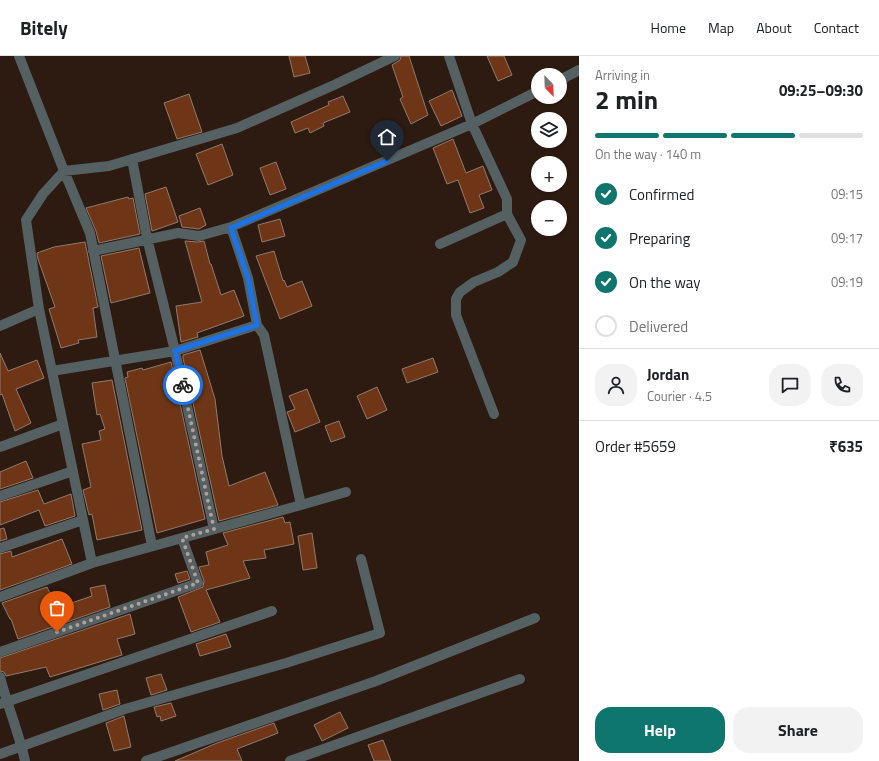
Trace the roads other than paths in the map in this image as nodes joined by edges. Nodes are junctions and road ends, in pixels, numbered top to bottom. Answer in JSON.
{"nodes":[{"id":1,"x":19,"y":56,"type":"edge"},
{"id":2,"x":395,"y":56,"type":"edge"},
{"id":3,"x":449,"y":56,"type":"edge"},
{"id":4,"x":579,"y":70,"type":"edge"},
{"id":5,"x":567,"y":76,"type":"edge"},
{"id":6,"x":531,"y":94,"type":"edge"},
{"id":7,"x":472,"y":124,"type":"junction"},
{"id":8,"x":132,"y":160,"type":"junction"},
{"id":9,"x":64,"y":171,"type":"junction"},
{"id":10,"x":507,"y":214,"type":"junction"},
{"id":11,"x":231,"y":228,"type":"junction"},
{"id":12,"x":147,"y":238,"type":"junction"},
{"id":13,"x":440,"y":244,"type":"dead end"},
{"id":14,"x":94,"y":251,"type":"junction"},
{"id":15,"x":39,"y":309,"type":"junction"},
{"id":16,"x":257,"y":325,"type":"junction"},
{"id":17,"x":0,"y":326,"type":"edge"},
{"id":18,"x":175,"y":351,"type":"junction"},
{"id":19,"x":115,"y":360,"type":"junction"},
{"id":20,"x":52,"y":371,"type":"junction"},
{"id":21,"x":494,"y":414,"type":"dead end"},
{"id":22,"x":63,"y":424,"type":"junction"},
{"id":23,"x":0,"y":447,"type":"edge"},
{"id":24,"x":73,"y":471,"type":"junction"},
{"id":25,"x":346,"y":492,"type":"dead end"},
{"id":26,"x":0,"y":496,"type":"edge"},
{"id":27,"x":301,"y":505,"type":"junction"},
{"id":28,"x":83,"y":520,"type":"junction"},
{"id":29,"x":214,"y":529,"type":"junction"},
{"id":30,"x":182,"y":538,"type":"junction"},
{"id":31,"x":152,"y":546,"type":"junction"},
{"id":32,"x":0,"y":548,"type":"edge"},
{"id":33,"x":361,"y":559,"type":"dead end"},
{"id":34,"x":92,"y":562,"type":"junction"},
{"id":35,"x":0,"y":597,"type":"edge"},
{"id":36,"x":272,"y":611,"type":"dead end"},
{"id":37,"x":535,"y":618,"type":"dead end"},
{"id":38,"x":0,"y":652,"type":"edge"},
{"id":39,"x":0,"y":677,"type":"edge"},
{"id":40,"x":520,"y":679,"type":"dead end"},
{"id":41,"x":3,"y":703,"type":"edge"},
{"id":42,"x":22,"y":746,"type":"junction"},
{"id":43,"x":0,"y":754,"type":"edge"},
{"id":44,"x":25,"y":761,"type":"edge"},
{"id":45,"x":146,"y":761,"type":"edge"},
{"id":46,"x":290,"y":761,"type":"edge"}],
"edges":[{"from":1,"to":9,"type":"street"},
{"from":2,"to":8,"type":"street"},
{"from":3,"to":7,"type":"street"},
{"from":4,"to":5,"type":"street"},
{"from":6,"to":7,"type":"street"},
{"from":7,"to":10,"type":"street"},
{"from":7,"to":11,"type":"street"},
{"from":8,"to":9,"type":"street"},
{"from":8,"to":12,"type":"street"},
{"from":9,"to":14,"type":"street"},
{"from":9,"to":15,"type":"street"},
{"from":10,"to":13,"type":"street"},
{"from":10,"to":21,"type":"street"},
{"from":11,"to":12,"type":"street"},
{"from":11,"to":16,"type":"street"},
{"from":12,"to":14,"type":"street"},
{"from":12,"to":18,"type":"street"},
{"from":14,"to":19,"type":"street"},
{"from":15,"to":17,"type":"street"},
{"from":15,"to":20,"type":"street"},
{"from":16,"to":18,"type":"street"},
{"from":16,"to":27,"type":"street"},
{"from":18,"to":19,"type":"street"},
{"from":18,"to":29,"type":"street"},
{"from":19,"to":20,"type":"street"},
{"from":19,"to":31,"type":"street"},
{"from":20,"to":22,"type":"street"},
{"from":22,"to":23,"type":"street"},
{"from":22,"to":24,"type":"street"},
{"from":24,"to":26,"type":"street"},
{"from":24,"to":28,"type":"street"},
{"from":25,"to":27,"type":"street"},
{"from":27,"to":29,"type":"street"},
{"from":28,"to":32,"type":"street"},
{"from":28,"to":34,"type":"street"},
{"from":29,"to":30,"type":"street"},
{"from":30,"to":31,"type":"street"},
{"from":30,"to":38,"type":"street"},
{"from":31,"to":34,"type":"street"},
{"from":33,"to":42,"type":"street"},
{"from":34,"to":35,"type":"street"},
{"from":36,"to":41,"type":"street"},
{"from":37,"to":45,"type":"street"},
{"from":39,"to":41,"type":"street"},
{"from":40,"to":46,"type":"street"},
{"from":41,"to":42,"type":"street"},
{"from":42,"to":43,"type":"street"},
{"from":42,"to":44,"type":"street"}]}
